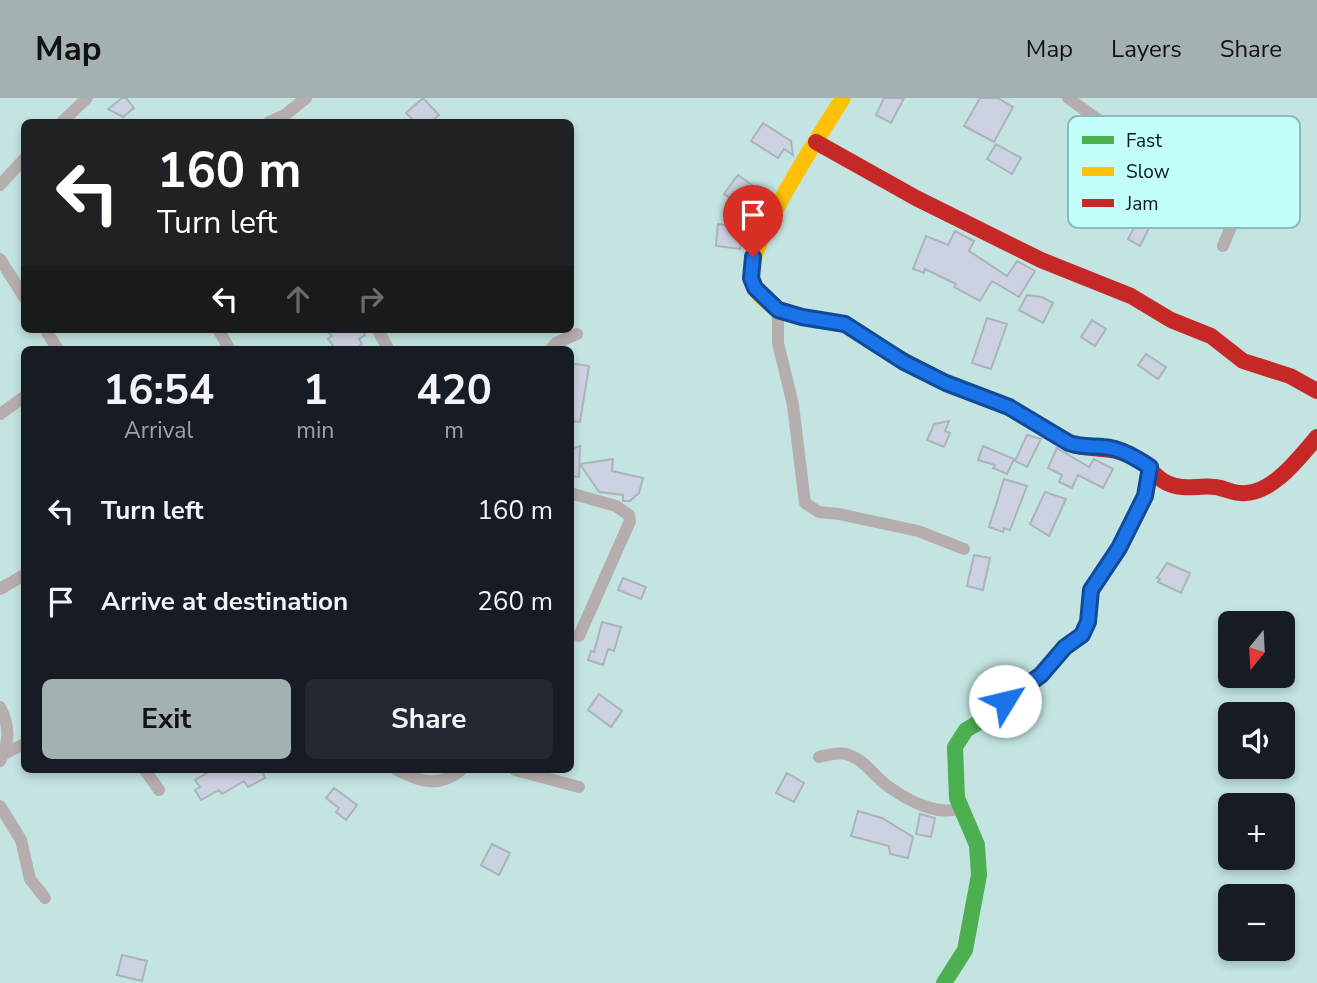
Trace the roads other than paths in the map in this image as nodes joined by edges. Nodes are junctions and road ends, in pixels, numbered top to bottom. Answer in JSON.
{"nodes":[{"id":1,"x":87,"y":98,"type":"edge"},
{"id":2,"x":306,"y":98,"type":"edge"},
{"id":3,"x":843,"y":98,"type":"edge"},
{"id":4,"x":1068,"y":98,"type":"edge"},
{"id":5,"x":1093,"y":116,"type":"edge"},
{"id":6,"x":65,"y":119,"type":"edge"},
{"id":7,"x":276,"y":119,"type":"edge"},
{"id":8,"x":816,"y":142,"type":"junction"},
{"id":9,"x":21,"y":162,"type":"edge"},
{"id":10,"x":0,"y":185,"type":"edge"},
{"id":11,"x":1230,"y":228,"type":"edge"},
{"id":12,"x":1223,"y":246,"type":"dead end"},
{"id":13,"x":0,"y":259,"type":"edge"},
{"id":14,"x":21,"y":292,"type":"edge"},
{"id":15,"x":778,"y":310,"type":"junction"},
{"id":16,"x":577,"y":334,"type":"dead end"},
{"id":17,"x":553,"y":346,"type":"edge"},
{"id":18,"x":1317,"y":391,"type":"edge"},
{"id":19,"x":21,"y":399,"type":"edge"},
{"id":20,"x":0,"y":414,"type":"edge"},
{"id":21,"x":1317,"y":437,"type":"edge"},
{"id":22,"x":1150,"y":467,"type":"junction"},
{"id":23,"x":574,"y":495,"type":"edge"},
{"id":24,"x":964,"y":549,"type":"dead end"},
{"id":25,"x":21,"y":577,"type":"edge"},
{"id":26,"x":0,"y":589,"type":"edge"},
{"id":27,"x":579,"y":636,"type":"dead end"},
{"id":28,"x":0,"y":707,"type":"edge"},
{"id":29,"x":21,"y":746,"type":"edge"},
{"id":30,"x":2,"y":757,"type":"edge"},
{"id":31,"x":819,"y":757,"type":"dead end"},
{"id":32,"x":147,"y":773,"type":"edge"},
{"id":33,"x":403,"y":773,"type":"edge"},
{"id":34,"x":456,"y":773,"type":"edge"},
{"id":35,"x":526,"y":773,"type":"edge"},
{"id":36,"x":579,"y":787,"type":"dead end"},
{"id":37,"x":159,"y":790,"type":"dead end"},
{"id":38,"x":0,"y":806,"type":"edge"},
{"id":39,"x":960,"y":808,"type":"junction"},
{"id":40,"x":45,"y":898,"type":"dead end"},
{"id":41,"x":944,"y":983,"type":"edge"}],
"edges":[{"from":1,"to":6,"type":"street"},
{"from":2,"to":7,"type":"street"},
{"from":3,"to":8,"type":"street"},
{"from":4,"to":5,"type":"street"},
{"from":8,"to":15,"type":"street"},
{"from":8,"to":18,"type":"street"},
{"from":9,"to":10,"type":"street"},
{"from":11,"to":12,"type":"street"},
{"from":13,"to":14,"type":"street"},
{"from":15,"to":22,"type":"street"},
{"from":15,"to":24,"type":"street"},
{"from":16,"to":17,"type":"street"},
{"from":19,"to":20,"type":"street"},
{"from":21,"to":22,"type":"street"},
{"from":22,"to":39,"type":"street"},
{"from":23,"to":27,"type":"street"},
{"from":25,"to":26,"type":"street"},
{"from":28,"to":30,"type":"street"},
{"from":29,"to":30,"type":"street"},
{"from":31,"to":39,"type":"street"},
{"from":32,"to":37,"type":"street"},
{"from":33,"to":34,"type":"street"},
{"from":35,"to":36,"type":"street"},
{"from":38,"to":40,"type":"street"},
{"from":39,"to":41,"type":"street"}]}
